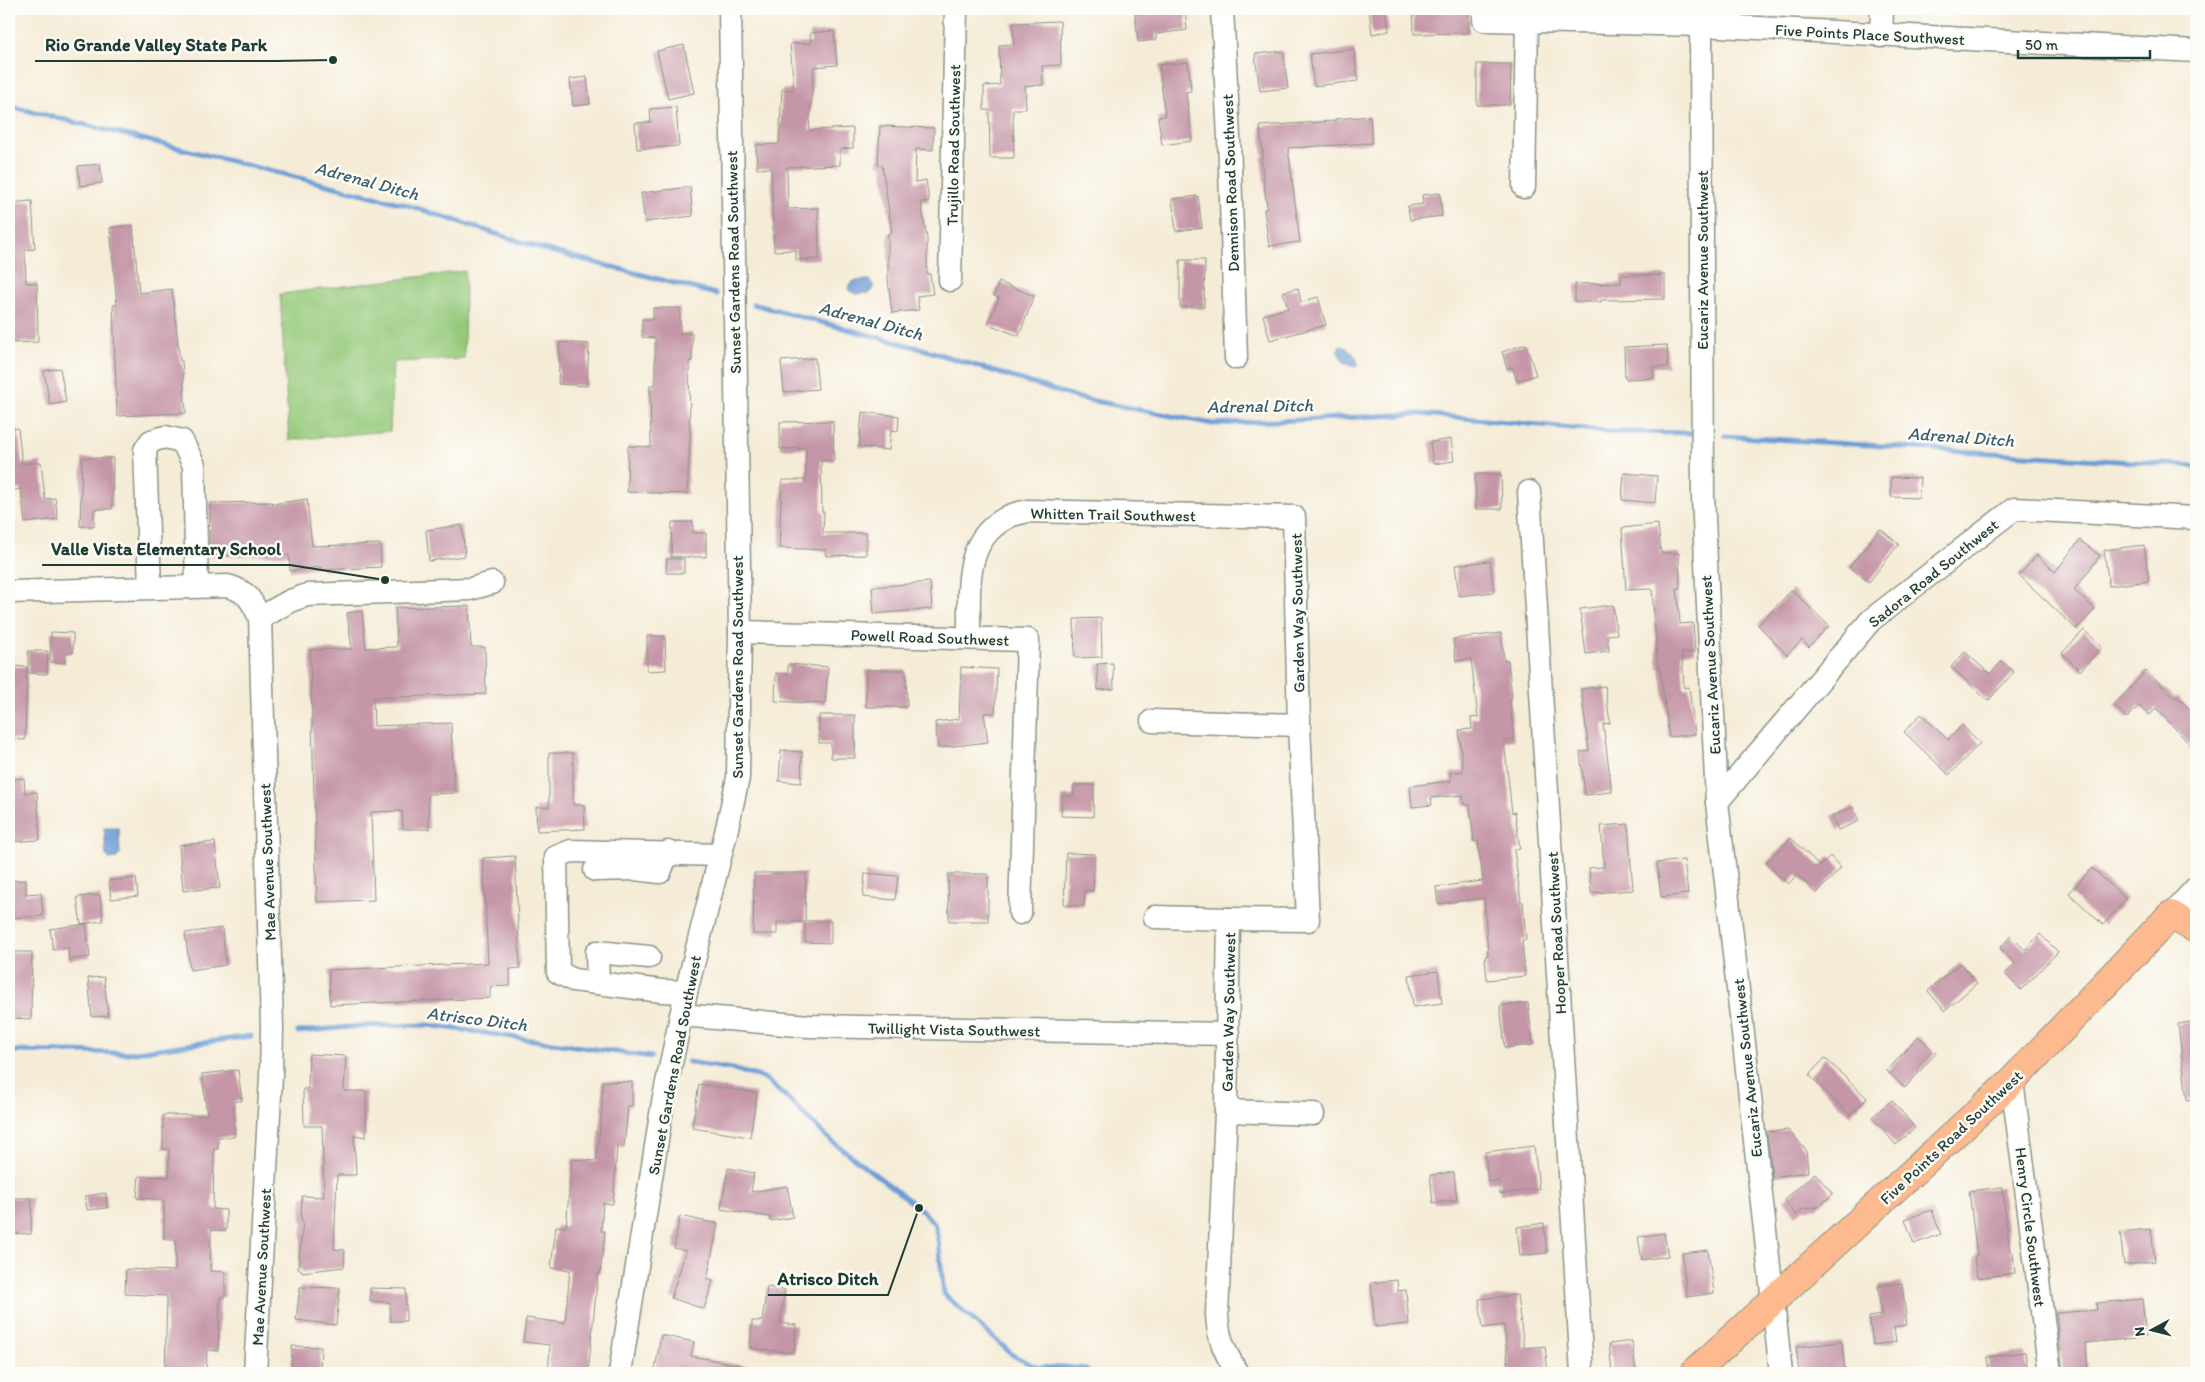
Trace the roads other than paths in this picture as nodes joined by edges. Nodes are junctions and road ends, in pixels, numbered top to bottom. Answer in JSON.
{"nodes":[{"id":1,"x":730,"y":9,"type":"edge"},
{"id":2,"x":956,"y":9,"type":"edge"},
{"id":3,"x":1222,"y":9,"type":"edge"},
{"id":4,"x":1882,"y":9,"type":"edge"},
{"id":5,"x":1484,"y":14,"type":"edge"},
{"id":6,"x":1619,"y":16,"type":"edge"},
{"id":7,"x":1526,"y":21,"type":"junction"},
{"id":8,"x":1701,"y":25,"type":"junction"},
{"id":9,"x":1881,"y":36,"type":"junction"},
{"id":10,"x":2196,"y":51,"type":"edge"},
{"id":11,"x":1524,"y":187,"type":"dead end"},
{"id":12,"x":950,"y":280,"type":"dead end"},
{"id":13,"x":1236,"y":358,"type":"dead end"},
{"id":14,"x":1529,"y":492,"type":"dead end"},
{"id":15,"x":1294,"y":517,"type":"joint"},
{"id":16,"x":2196,"y":518,"type":"edge"},
{"id":17,"x":492,"y":582,"type":"dead end"},
{"id":18,"x":197,"y":586,"type":"junction"},
{"id":19,"x":150,"y":587,"type":"junction"},
{"id":20,"x":9,"y":592,"type":"edge"},
{"id":21,"x":260,"y":618,"type":"junction"},
{"id":22,"x":740,"y":632,"type":"junction"},
{"id":23,"x":968,"y":637,"type":"junction"},
{"id":24,"x":1152,"y":721,"type":"dead end"},
{"id":25,"x":1299,"y":725,"type":"junction"},
{"id":26,"x":1717,"y":802,"type":"junction"},
{"id":27,"x":720,"y":855,"type":"junction"},
{"id":28,"x":664,"y":862,"type":"junction"},
{"id":29,"x":595,"y":870,"type":"dead end"},
{"id":30,"x":2196,"y":888,"type":"edge"},
{"id":31,"x":1020,"y":913,"type":"dead end"},
{"id":32,"x":2171,"y":915,"type":"junction"},
{"id":33,"x":1156,"y":917,"type":"dead end"},
{"id":34,"x":1229,"y":919,"type":"junction"},
{"id":35,"x":2196,"y":930,"type":"edge"},
{"id":36,"x":649,"y":957,"type":"dead end"},
{"id":37,"x":598,"y":983,"type":"junction"},
{"id":38,"x":686,"y":992,"type":"junction"},
{"id":39,"x":680,"y":1020,"type":"junction"},
{"id":40,"x":1228,"y":1034,"type":"junction"},
{"id":41,"x":2012,"y":1081,"type":"junction"},
{"id":42,"x":1226,"y":1111,"type":"junction"},
{"id":43,"x":1313,"y":1114,"type":"dead end"},
{"id":44,"x":1774,"y":1302,"type":"junction"},
{"id":45,"x":255,"y":1373,"type":"edge"},
{"id":46,"x":620,"y":1373,"type":"edge"},
{"id":47,"x":1237,"y":1373,"type":"edge"},
{"id":48,"x":1582,"y":1373,"type":"edge"},
{"id":49,"x":1694,"y":1373,"type":"edge"},
{"id":50,"x":1781,"y":1373,"type":"edge"},
{"id":51,"x":2050,"y":1373,"type":"edge"}],
"edges":[{"from":1,"to":22,"type":"street","name":"Sunset Gardens Road Southwest"},
{"from":2,"to":12,"type":"street","name":"Trujillo Road Southwest"},
{"from":3,"to":13,"type":"street","name":"Dennison Road Southwest"},
{"from":4,"to":9,"type":"street"},
{"from":5,"to":7,"type":"street","name":"Five Points Place Southwest"},
{"from":6,"to":7,"type":"street","name":"Five Points Place Southwest"},
{"from":6,"to":8,"type":"street","name":"Five Points Place Southwest"},
{"from":7,"to":11,"type":"street"},
{"from":8,"to":9,"type":"street","name":"Five Points Place Southwest"},
{"from":8,"to":26,"type":"street","name":"Eucariz Avenue Southwest"},
{"from":9,"to":10,"type":"street","name":"Five Points Place Southwest"},
{"from":14,"to":48,"type":"street","name":"Hooper Road Southwest"},
{"from":15,"to":23,"type":"street","name":"Whitten Trail Southwest"},
{"from":15,"to":25,"type":"street","name":"Garden Way Southwest"},
{"from":16,"to":26,"type":"street","name":"Sadora Road Southwest"},
{"from":17,"to":21,"type":"street"},
{"from":18,"to":19,"type":"street","name":"Mae Avenue Southwest"},
{"from":18,"to":19,"type":"street"},
{"from":18,"to":21,"type":"street","name":"Mae Avenue Southwest"},
{"from":19,"to":20,"type":"street","name":"Mae Avenue Southwest"},
{"from":21,"to":45,"type":"street","name":"Mae Avenue Southwest"},
{"from":22,"to":23,"type":"street","name":"Powell Road Southwest"},
{"from":22,"to":27,"type":"street","name":"Sunset Gardens Road Southwest"},
{"from":23,"to":31,"type":"street","name":"Powell Road Southwest"},
{"from":24,"to":25,"type":"street"},
{"from":25,"to":34,"type":"street","name":"Garden Way Southwest"},
{"from":26,"to":44,"type":"street","name":"Eucariz Avenue Southwest"},
{"from":27,"to":28,"type":"street"},
{"from":27,"to":38,"type":"street","name":"Sunset Gardens Road Southwest"},
{"from":28,"to":29,"type":"street"},
{"from":28,"to":37,"type":"street"},
{"from":30,"to":32,"type":"street","name":"Five Points Road Southwest"},
{"from":32,"to":35,"type":"main road"},
{"from":32,"to":41,"type":"main road","name":"Five Points Road Southwest"},
{"from":33,"to":34,"type":"street"},
{"from":34,"to":40,"type":"street","name":"Garden Way Southwest"},
{"from":36,"to":37,"type":"street"},
{"from":37,"to":38,"type":"street"},
{"from":38,"to":39,"type":"street","name":"Sunset Gardens Road Southwest"},
{"from":39,"to":40,"type":"street","name":"Twillight Vista Southwest"},
{"from":39,"to":46,"type":"street","name":"Sunset Gardens Road Southwest"},
{"from":40,"to":42,"type":"street","name":"Garden Way Southwest"},
{"from":41,"to":44,"type":"main road","name":"Five Points Road Southwest"},
{"from":41,"to":51,"type":"street","name":"Henry Circle Southwest"},
{"from":42,"to":43,"type":"street"},
{"from":42,"to":47,"type":"street","name":"Garden Way Southwest"},
{"from":44,"to":49,"type":"main road","name":"Five Points Road Southwest"},
{"from":44,"to":50,"type":"street"}]}
